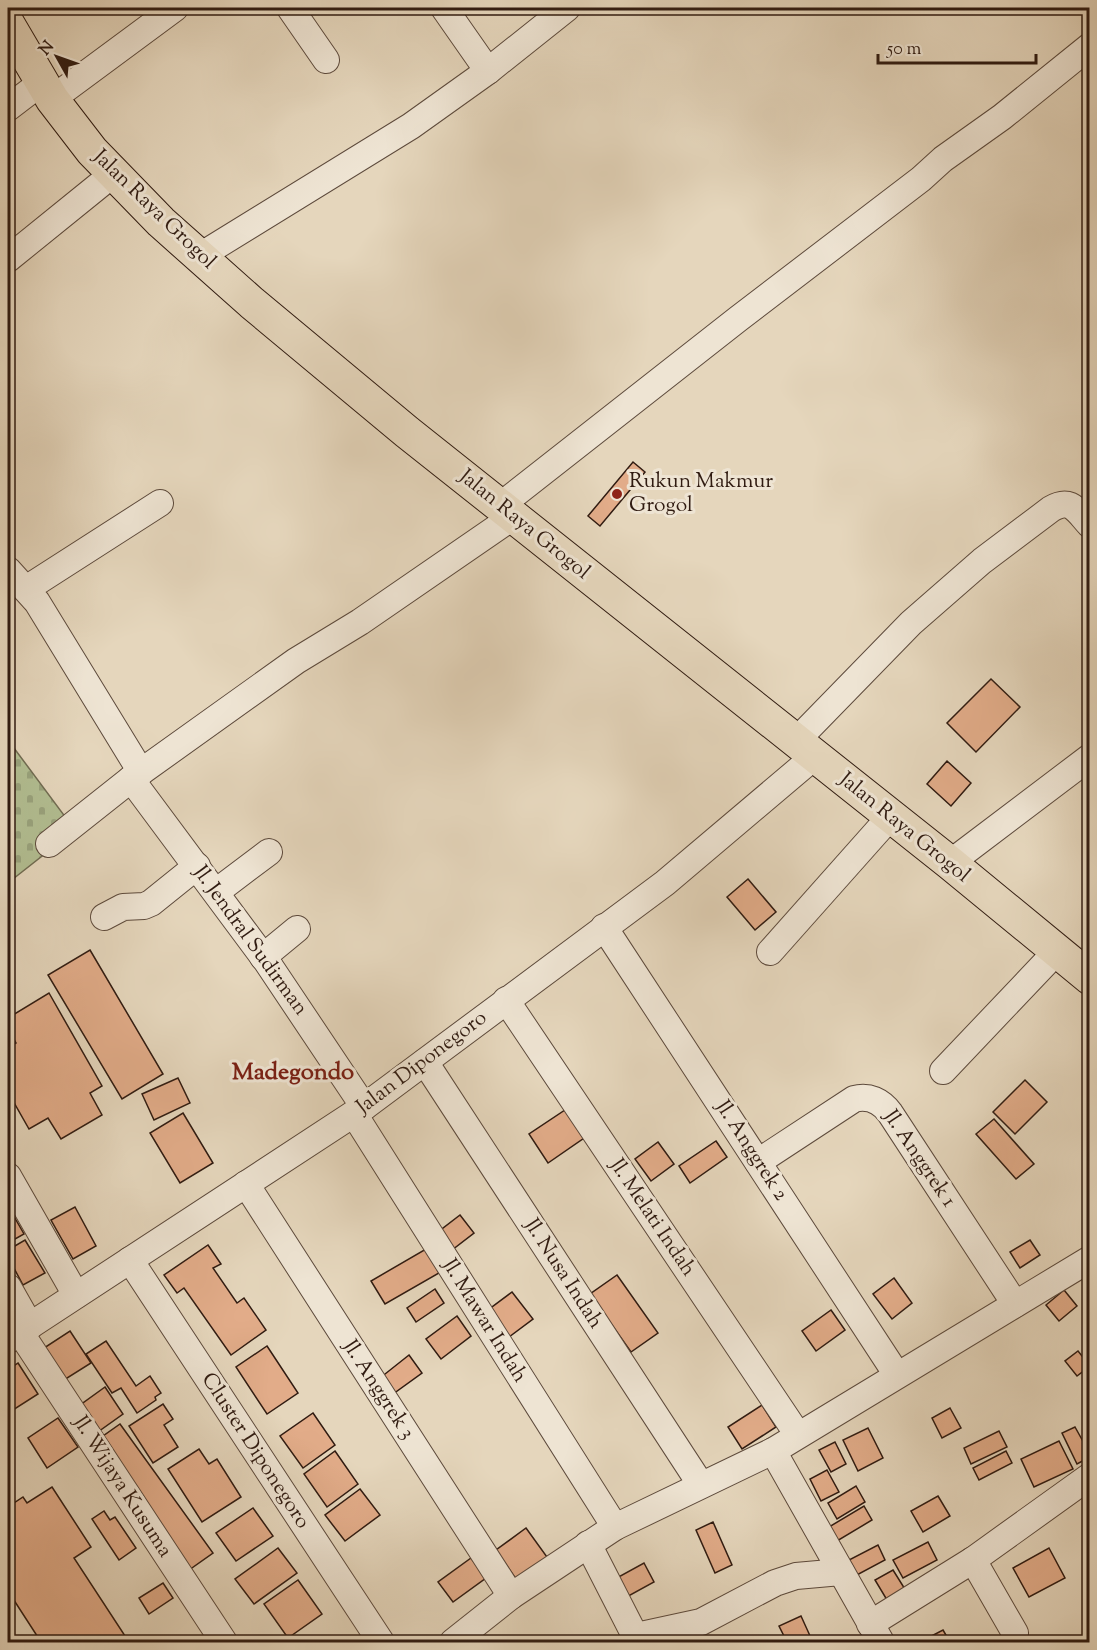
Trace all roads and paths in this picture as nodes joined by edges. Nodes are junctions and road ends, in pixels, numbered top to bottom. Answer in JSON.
{"nodes":[{"id":1,"x":175,"y":8,"type":"edge"},
{"id":2,"x":290,"y":8,"type":"edge"},
{"id":3,"x":444,"y":8,"type":"edge"},
{"id":4,"x":567,"y":8,"type":"edge"},
{"id":5,"x":8,"y":24,"type":"edge"},
{"id":6,"x":1089,"y":46,"type":"edge"},
{"id":7,"x":326,"y":60,"type":"dead end"},
{"id":8,"x":488,"y":71,"type":"junction"},
{"id":9,"x":47,"y":90,"type":"junction"},
{"id":10,"x":8,"y":108,"type":"edge"},
{"id":11,"x":113,"y":174,"type":"junction"},
{"id":12,"x":200,"y":256,"type":"junction"},
{"id":13,"x":8,"y":259,"type":"edge"},
{"id":14,"x":160,"y":503,"type":"dead end"},
{"id":15,"x":507,"y":510,"type":"junction"},
{"id":16,"x":1089,"y":525,"type":"edge"},
{"id":17,"x":8,"y":570,"type":"edge"},
{"id":18,"x":26,"y":589,"type":"junction"},
{"id":19,"x":805,"y":748,"type":"junction"},
{"id":20,"x":1089,"y":757,"type":"edge"},
{"id":21,"x":136,"y":776,"type":"junction"},
{"id":22,"x":890,"y":817,"type":"junction"},
{"id":23,"x":50,"y":844,"type":"dead end"},
{"id":24,"x":269,"y":852,"type":"dead end"},
{"id":25,"x":950,"y":864,"type":"junction"},
{"id":26,"x":197,"y":866,"type":"junction"},
{"id":27,"x":216,"y":892,"type":"junction"},
{"id":28,"x":104,"y":917,"type":"dead end"},
{"id":29,"x":604,"y":927,"type":"junction"},
{"id":30,"x":297,"y":929,"type":"dead end"},
{"id":31,"x":770,"y":952,"type":"dead end"},
{"id":32,"x":1056,"y":952,"type":"junction"},
{"id":33,"x":263,"y":957,"type":"junction"},
{"id":34,"x":1089,"y":978,"type":"edge"},
{"id":35,"x":506,"y":1000,"type":"junction"},
{"id":36,"x":424,"y":1062,"type":"junction"},
{"id":37,"x":943,"y":1071,"type":"dead end"},
{"id":38,"x":359,"y":1110,"type":"junction"},
{"id":39,"x":758,"y":1162,"type":"junction"},
{"id":40,"x":8,"y":1176,"type":"edge"},
{"id":41,"x":246,"y":1184,"type":"junction"},
{"id":42,"x":1089,"y":1259,"type":"edge"},
{"id":43,"x":129,"y":1260,"type":"junction"},
{"id":44,"x":8,"y":1287,"type":"edge"},
{"id":45,"x":76,"y":1295,"type":"junction"},
{"id":46,"x":1015,"y":1304,"type":"junction"},
{"id":47,"x":19,"y":1333,"type":"edge"},
{"id":48,"x":897,"y":1375,"type":"junction"},
{"id":49,"x":798,"y":1435,"type":"junction"},
{"id":50,"x":773,"y":1451,"type":"junction"},
{"id":51,"x":1089,"y":1476,"type":"edge"},
{"id":52,"x":701,"y":1485,"type":"junction"},
{"id":53,"x":615,"y":1527,"type":"junction"},
{"id":54,"x":588,"y":1544,"type":"junction"},
{"id":55,"x":973,"y":1560,"type":"junction"},
{"id":56,"x":841,"y":1572,"type":"junction"},
{"id":57,"x":511,"y":1596,"type":"junction"},
{"id":58,"x":875,"y":1633,"type":"edge"},
{"id":59,"x":1015,"y":1633,"type":"dead end"},
{"id":60,"x":687,"y":1635,"type":"edge"},
{"id":61,"x":224,"y":1642,"type":"edge"},
{"id":62,"x":381,"y":1642,"type":"edge"},
{"id":63,"x":453,"y":1642,"type":"edge"}],
"edges":[{"from":1,"to":9,"type":"street"},
{"from":2,"to":7,"type":"street"},
{"from":3,"to":8,"type":"street"},
{"from":4,"to":8,"type":"street"},
{"from":5,"to":9,"type":"main road","name":"Jalan Raya Grogol"},
{"from":6,"to":15,"type":"street"},
{"from":8,"to":12,"type":"street"},
{"from":9,"to":10,"type":"street"},
{"from":9,"to":11,"type":"main road","name":"Jalan Raya Grogol"},
{"from":11,"to":12,"type":"main road","name":"Jalan Raya Grogol"},
{"from":11,"to":13,"type":"street"},
{"from":12,"to":15,"type":"main road","name":"Jalan Raya Grogol"},
{"from":14,"to":18,"type":"street"},
{"from":15,"to":19,"type":"main road","name":"Jalan Raya Grogol"},
{"from":15,"to":21,"type":"street"},
{"from":16,"to":19,"type":"street","name":"Jalan Diponegoro"},
{"from":17,"to":18,"type":"street","name":"Jl. Jendral Sudirman"},
{"from":18,"to":21,"type":"street","name":"Jl. Jendral Sudirman"},
{"from":19,"to":22,"type":"main road","name":"Jalan Raya Grogol"},
{"from":19,"to":29,"type":"street","name":"Jalan Diponegoro"},
{"from":20,"to":25,"type":"street"},
{"from":21,"to":23,"type":"street"},
{"from":21,"to":26,"type":"street","name":"Jl. Jendral Sudirman"},
{"from":22,"to":25,"type":"main road","name":"Jalan Raya Grogol"},
{"from":22,"to":31,"type":"street"},
{"from":24,"to":27,"type":"street"},
{"from":25,"to":32,"type":"main road","name":"Jalan Raya Grogol"},
{"from":26,"to":27,"type":"street","name":"Jl. Jendral Sudirman"},
{"from":26,"to":28,"type":"street"},
{"from":27,"to":33,"type":"street","name":"Jl. Jendral Sudirman"},
{"from":29,"to":35,"type":"street","name":"Jalan Diponegoro"},
{"from":29,"to":39,"type":"street","name":"Jl. Anggrek 2"},
{"from":30,"to":33,"type":"street"},
{"from":32,"to":34,"type":"main road","name":"Jalan Raya Grogol"},
{"from":32,"to":37,"type":"street"},
{"from":33,"to":38,"type":"street","name":"Jl. Jendral Sudirman"},
{"from":35,"to":36,"type":"street","name":"Jalan Diponegoro"},
{"from":35,"to":49,"type":"street","name":"Jl. Melati Indah"},
{"from":36,"to":38,"type":"street","name":"Jalan Diponegoro"},
{"from":36,"to":52,"type":"street","name":"Jl. Nusa Indah"},
{"from":38,"to":41,"type":"street","name":"Jalan Diponegoro"},
{"from":38,"to":53,"type":"street","name":"Jl. Mawar Indah"},
{"from":39,"to":46,"type":"street","name":"Jl. Anggrek 1"},
{"from":39,"to":48,"type":"street","name":"Jl. Anggrek 2"},
{"from":40,"to":45,"type":"street"},
{"from":41,"to":43,"type":"street","name":"Jalan Diponegoro"},
{"from":41,"to":57,"type":"street","name":"Jl. Anggrek 3"},
{"from":42,"to":46,"type":"street"},
{"from":43,"to":45,"type":"street","name":"Jalan Diponegoro"},
{"from":43,"to":62,"type":"street","name":"Cluster Diponegoro"},
{"from":44,"to":47,"type":"street","name":"Jl. Wijaya Kusuma"},
{"from":45,"to":47,"type":"street","name":"Jalan Diponegoro"},
{"from":46,"to":48,"type":"street"},
{"from":47,"to":61,"type":"street","name":"Jl. Wijaya Kusuma"},
{"from":48,"to":49,"type":"street"},
{"from":49,"to":50,"type":"street"},
{"from":50,"to":52,"type":"street"},
{"from":50,"to":56,"type":"street"},
{"from":51,"to":55,"type":"street"},
{"from":52,"to":53,"type":"street"},
{"from":53,"to":54,"type":"street"},
{"from":54,"to":57,"type":"street"},
{"from":54,"to":60,"type":"street"},
{"from":55,"to":58,"type":"street"},
{"from":55,"to":59,"type":"street"},
{"from":56,"to":58,"type":"street"},
{"from":56,"to":60,"type":"street"},
{"from":57,"to":63,"type":"street"}]}
